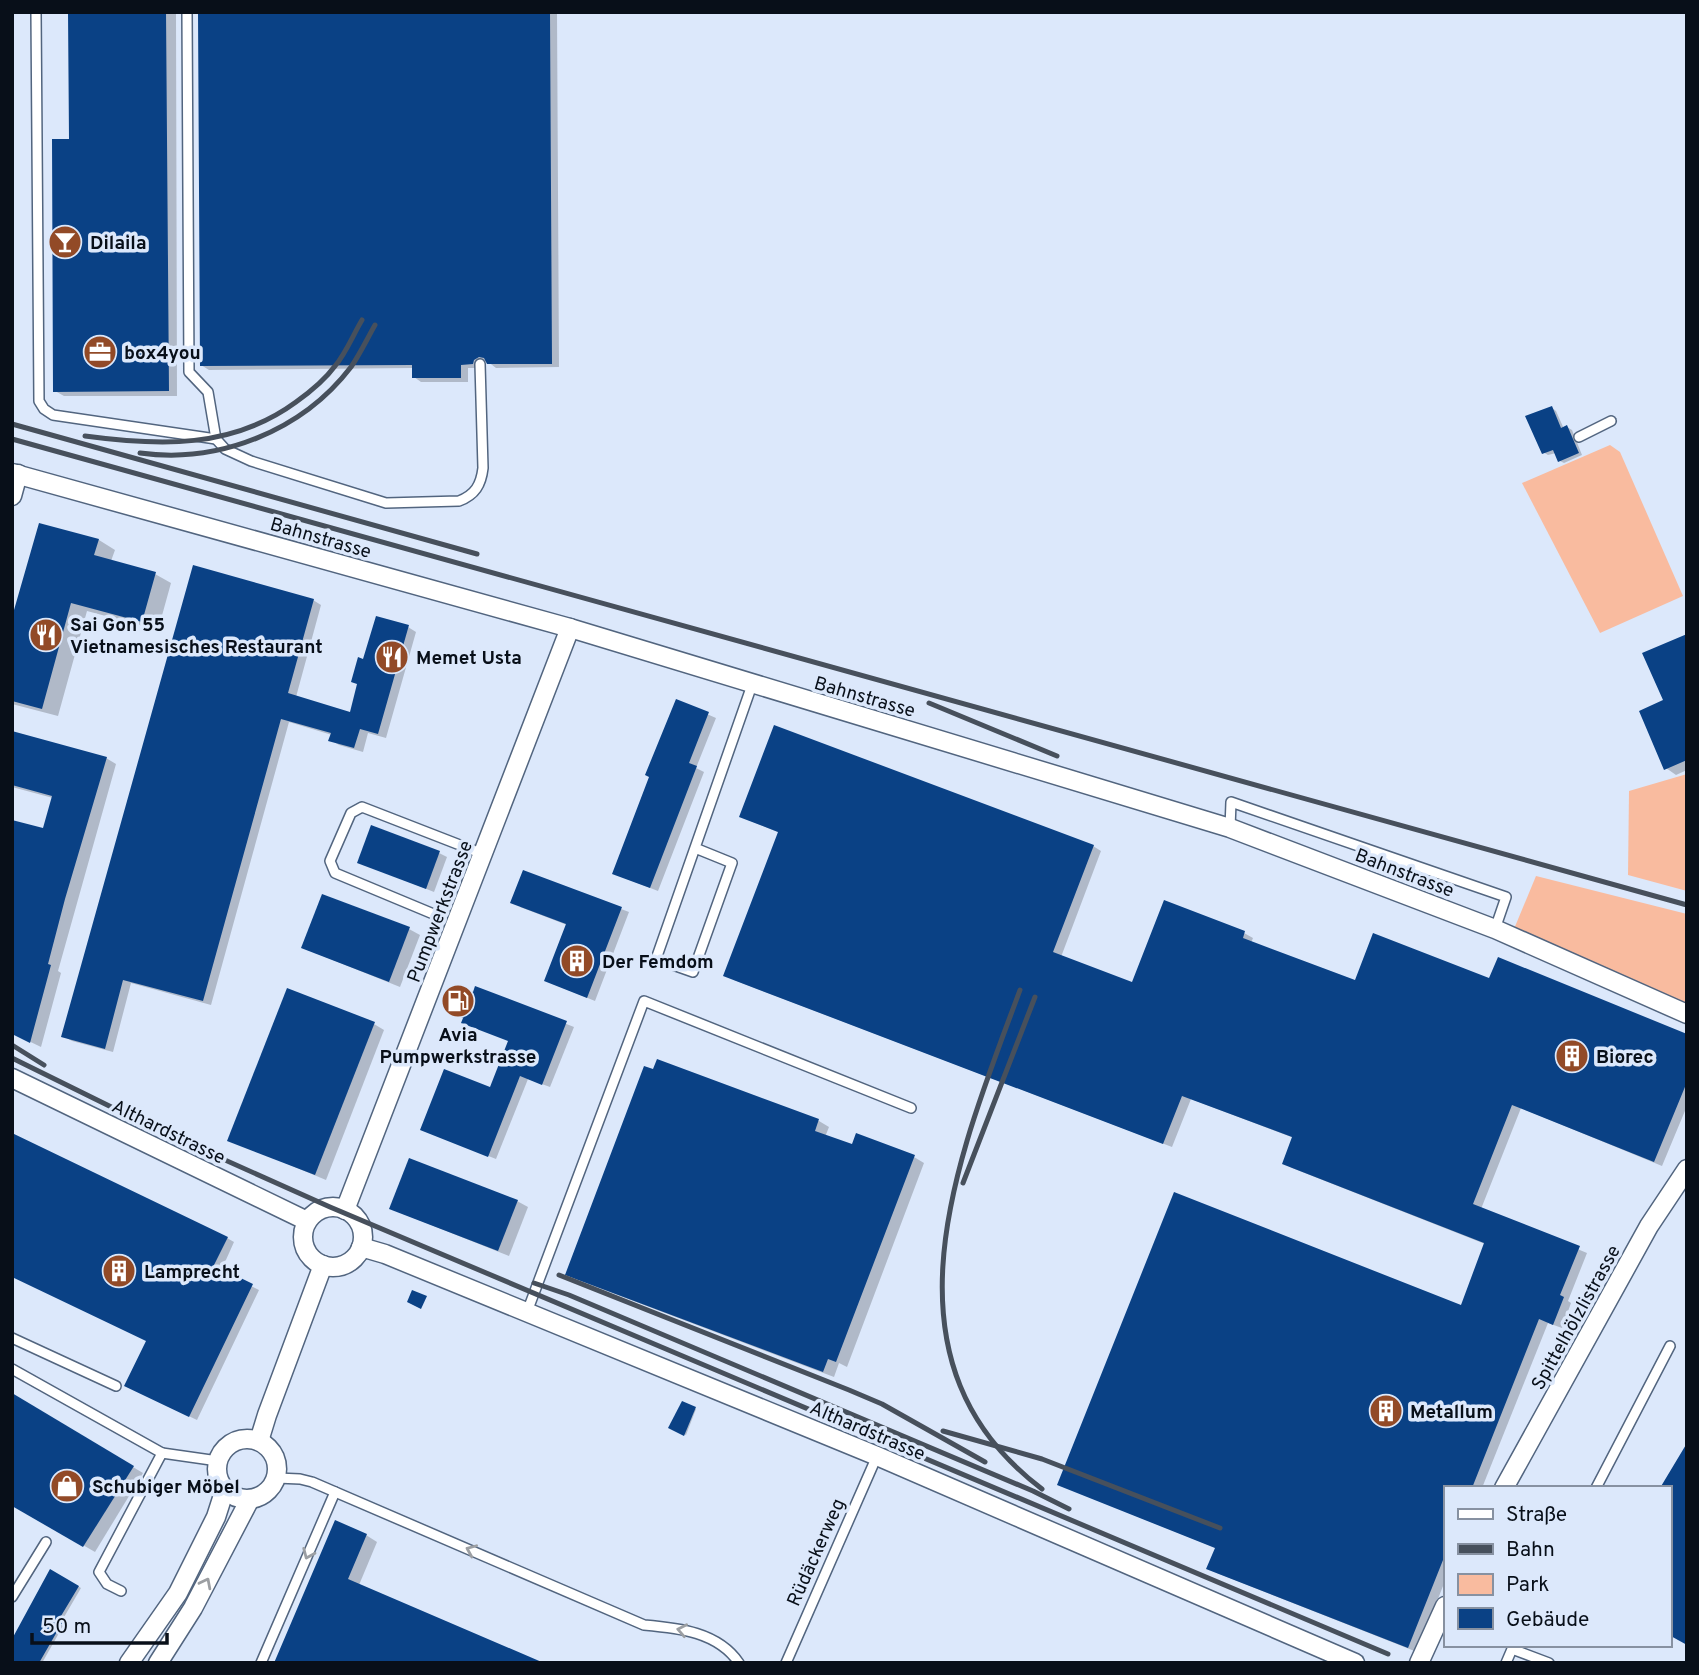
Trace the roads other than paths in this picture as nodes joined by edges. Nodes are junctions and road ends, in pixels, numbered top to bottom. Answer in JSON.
{"nodes":[{"id":1,"x":36,"y":12,"type":"edge"},
{"id":2,"x":187,"y":12,"type":"edge"},
{"id":3,"x":480,"y":364,"type":"dead end"},
{"id":4,"x":1611,"y":421,"type":"dead end"},
{"id":5,"x":1579,"y":437,"type":"dead end"},
{"id":6,"x":216,"y":439,"type":"junction"},
{"id":7,"x":15,"y":473,"type":"edge"},
{"id":8,"x":12,"y":496,"type":"edge"},
{"id":9,"x":570,"y":628,"type":"junction"},
{"id":10,"x":752,"y":685,"type":"junction"},
{"id":11,"x":1230,"y":828,"type":"junction"},
{"id":12,"x":695,"y":848,"type":"junction"},
{"id":13,"x":483,"y":854,"type":"junction"},
{"id":14,"x":431,"y":913,"type":"dead end"},
{"id":15,"x":1495,"y":929,"type":"junction"},
{"id":16,"x":1687,"y":1014,"type":"edge"},
{"id":17,"x":12,"y":1078,"type":"edge"},
{"id":18,"x":911,"y":1108,"type":"dead end"},
{"id":19,"x":1687,"y":1169,"type":"edge"},
{"id":20,"x":345,"y":1210,"type":"junction"},
{"id":21,"x":307,"y":1222,"type":"junction"},
{"id":22,"x":361,"y":1247,"type":"junction"},
{"id":23,"x":323,"y":1265,"type":"junction"},
{"id":24,"x":527,"y":1312,"type":"junction"},
{"id":25,"x":12,"y":1338,"type":"edge"},
{"id":26,"x":1670,"y":1346,"type":"dead end"},
{"id":27,"x":12,"y":1370,"type":"edge"},
{"id":28,"x":116,"y":1386,"type":"dead end"},
{"id":29,"x":259,"y":1441,"type":"junction"},
{"id":30,"x":162,"y":1453,"type":"junction"},
{"id":31,"x":877,"y":1456,"type":"junction"},
{"id":32,"x":218,"y":1461,"type":"junction"},
{"id":33,"x":277,"y":1478,"type":"junction"},
{"id":34,"x":1505,"y":1486,"type":"edge"},
{"id":35,"x":1597,"y":1486,"type":"edge"},
{"id":36,"x":225,"y":1489,"type":"junction"},
{"id":37,"x":335,"y":1492,"type":"junction"},
{"id":38,"x":250,"y":1499,"type":"junction"},
{"id":39,"x":46,"y":1542,"type":"dead end"},
{"id":40,"x":121,"y":1591,"type":"dead end"},
{"id":41,"x":12,"y":1597,"type":"edge"},
{"id":42,"x":1444,"y":1608,"type":"edge"},
{"id":43,"x":1513,"y":1647,"type":"edge"},
{"id":44,"x":1354,"y":1662,"type":"edge"},
{"id":45,"x":129,"y":1663,"type":"edge"},
{"id":46,"x":158,"y":1663,"type":"edge"},
{"id":47,"x":261,"y":1663,"type":"edge"},
{"id":48,"x":739,"y":1663,"type":"edge"},
{"id":49,"x":786,"y":1663,"type":"edge"},
{"id":50,"x":1419,"y":1663,"type":"edge"},
{"id":51,"x":1506,"y":1663,"type":"edge"},
{"id":52,"x":1549,"y":1663,"type":"edge"}],
"edges":[{"from":1,"to":6,"type":"lane"},
{"from":2,"to":6,"type":"lane"},
{"from":3,"to":6,"type":"lane"},
{"from":4,"to":5,"type":"lane"},
{"from":7,"to":8,"type":"street"},
{"from":7,"to":9,"type":"street","name":"Bahnstrasse"},
{"from":9,"to":10,"type":"street","name":"Bahnstrasse"},
{"from":9,"to":13,"type":"street","name":"Pumpwerkstrasse"},
{"from":10,"to":11,"type":"street","name":"Bahnstrasse"},
{"from":10,"to":12,"type":"lane"},
{"from":11,"to":15,"type":"street","name":"Bahnstrasse"},
{"from":11,"to":15,"type":"lane"},
{"from":12,"to":12,"type":"lane"},
{"from":13,"to":14,"type":"lane"},
{"from":13,"to":20,"type":"street","name":"Pumpwerkstrasse"},
{"from":15,"to":16,"type":"street","name":"Bahnstrasse"},
{"from":17,"to":21,"type":"street","name":"Althardstrasse"},
{"from":18,"to":24,"type":"lane"},
{"from":19,"to":34,"type":"street","name":"Spittelhölzlistrasse"},
{"from":20,"to":21,"type":"street"},
{"from":20,"to":22,"type":"street"},
{"from":21,"to":23,"type":"street"},
{"from":22,"to":23,"type":"street"},
{"from":22,"to":24,"type":"street","name":"Althardstrasse"},
{"from":23,"to":29,"type":"street"},
{"from":24,"to":31,"type":"street","name":"Althardstrasse"},
{"from":25,"to":28,"type":"lane"},
{"from":26,"to":35,"type":"lane"},
{"from":27,"to":30,"type":"lane"},
{"from":29,"to":32,"type":"street"},
{"from":29,"to":33,"type":"street"},
{"from":30,"to":32,"type":"lane"},
{"from":30,"to":40,"type":"lane"},
{"from":31,"to":44,"type":"street","name":"Althardstrasse"},
{"from":31,"to":49,"type":"lane","name":"Rüdäckerweg"},
{"from":32,"to":36,"type":"street"},
{"from":33,"to":37,"type":"lane"},
{"from":33,"to":38,"type":"street"},
{"from":36,"to":38,"type":"street"},
{"from":36,"to":45,"type":"street"},
{"from":37,"to":47,"type":"lane","one_way":true},
{"from":48,"to":37,"type":"lane","one_way":true},
{"from":46,"to":38,"type":"street","one_way":true},
{"from":39,"to":41,"type":"lane"},
{"from":42,"to":50,"type":"street"},
{"from":43,"to":51,"type":"lane"},
{"from":43,"to":52,"type":"lane"}]}
